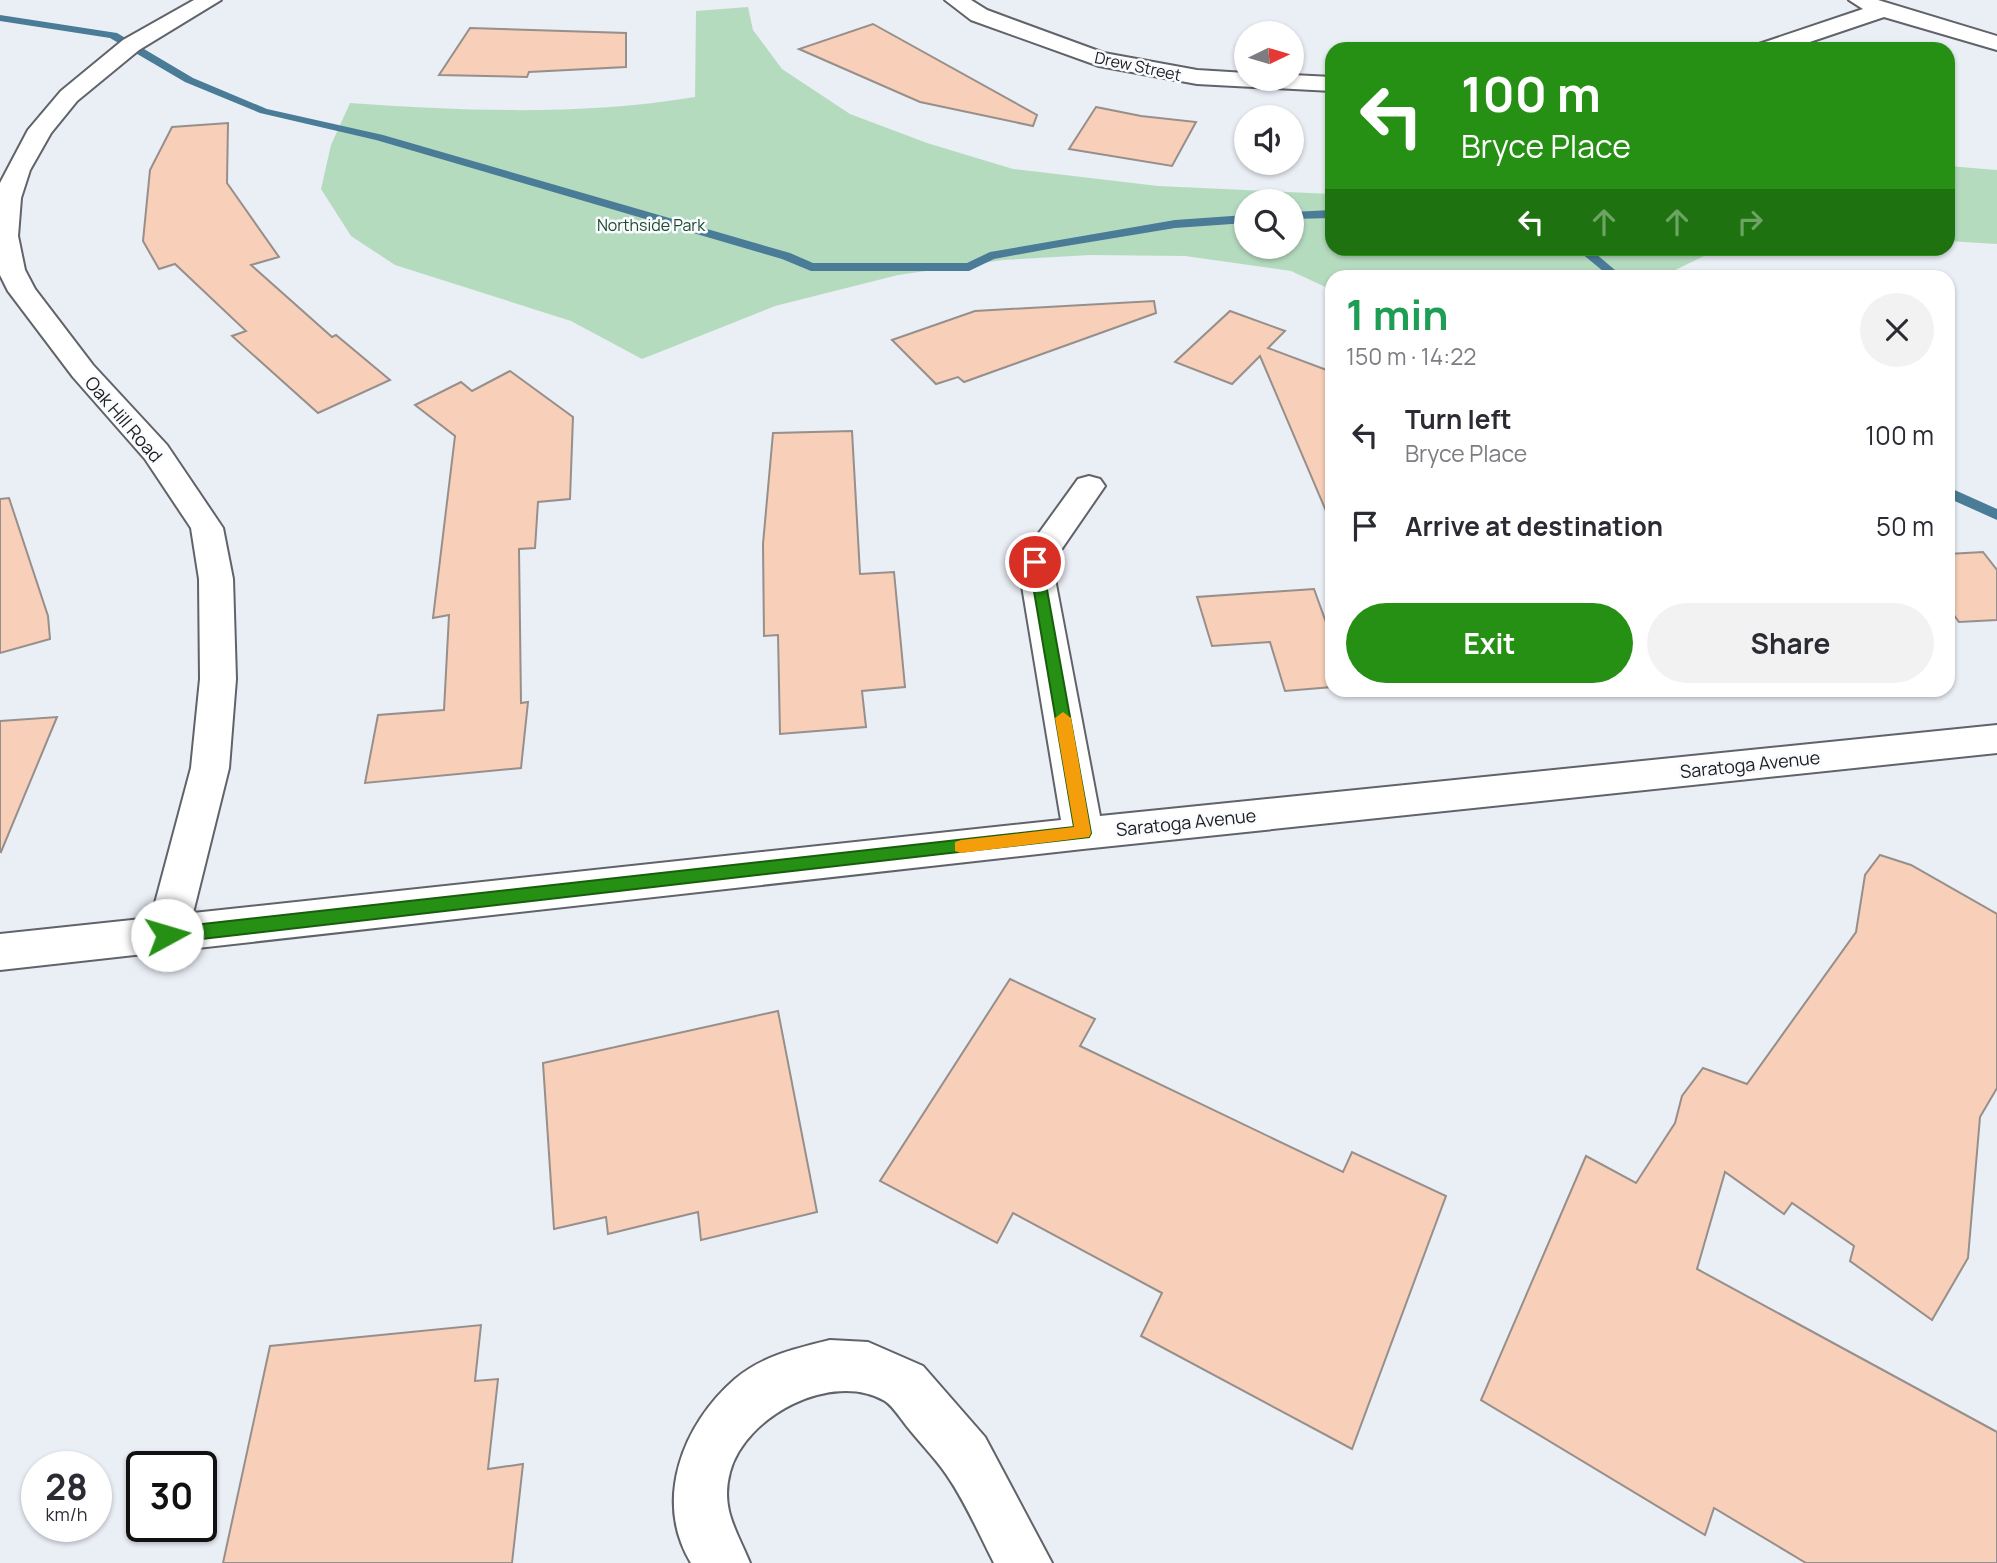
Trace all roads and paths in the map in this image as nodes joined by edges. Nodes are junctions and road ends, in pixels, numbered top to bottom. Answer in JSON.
{"nodes":[{"id":1,"x":210,"y":0,"type":"edge"},
{"id":2,"x":956,"y":0,"type":"edge"},
{"id":3,"x":1860,"y":0,"type":"edge"},
{"id":4,"x":1883,"y":10,"type":"junction"},
{"id":5,"x":1788,"y":42,"type":"edge"},
{"id":6,"x":1997,"y":43,"type":"edge"},
{"id":7,"x":1325,"y":84,"type":"edge"},
{"id":8,"x":1089,"y":486,"type":"dead end"},
{"id":9,"x":1997,"y":739,"type":"edge"},
{"id":10,"x":1083,"y":833,"type":"junction"},
{"id":11,"x":167,"y":935,"type":"junction"},
{"id":12,"x":0,"y":952,"type":"edge"},
{"id":13,"x":1019,"y":1562,"type":"edge"},
{"id":14,"x":722,"y":1563,"type":"edge"}],
"edges":[{"from":1,"to":11,"type":"street","name":"Oak Hill Road"},
{"from":2,"to":7,"type":"street","name":"Drew Street"},
{"from":3,"to":4,"type":"street"},
{"from":4,"to":5,"type":"street"},
{"from":4,"to":6,"type":"street"},
{"from":8,"to":10,"type":"street"},
{"from":9,"to":10,"type":"street","name":"Saratoga Avenue"},
{"from":10,"to":11,"type":"street","name":"Saratoga Avenue"},
{"from":11,"to":12,"type":"street","name":"Saratoga Avenue"},
{"from":13,"to":14,"type":"street"}]}
